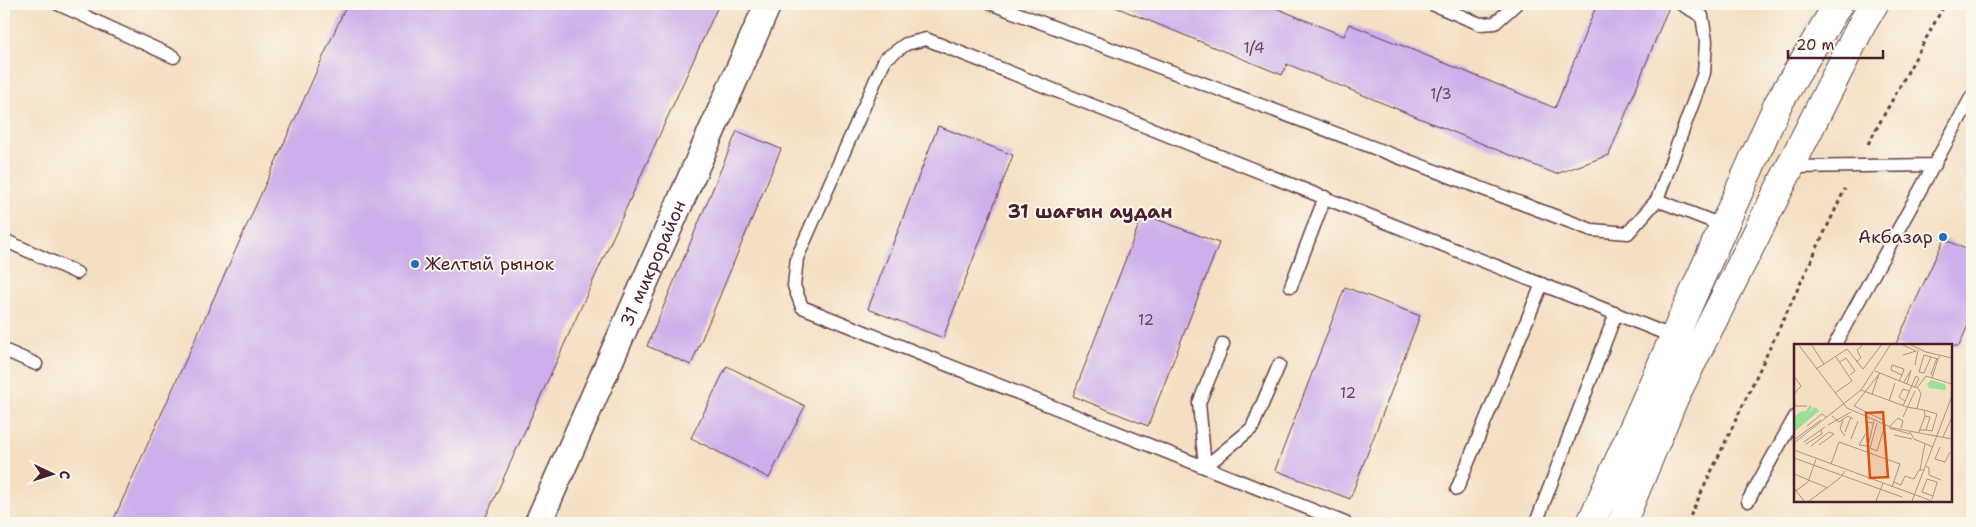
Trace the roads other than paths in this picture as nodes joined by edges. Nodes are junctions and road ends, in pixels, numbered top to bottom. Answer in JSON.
{"nodes":[{"id":1,"x":58,"y":4,"type":"edge"},
{"id":2,"x":768,"y":4,"type":"edge"},
{"id":3,"x":992,"y":4,"type":"edge"},
{"id":4,"x":1432,"y":4,"type":"edge"},
{"id":5,"x":1516,"y":4,"type":"edge"},
{"id":6,"x":1682,"y":4,"type":"edge"},
{"id":7,"x":1838,"y":4,"type":"edge"},
{"id":8,"x":1874,"y":4,"type":"edge"},
{"id":9,"x":174,"y":56,"type":"dead end"},
{"id":10,"x":1972,"y":96,"type":"edge"},
{"id":11,"x":1935,"y":165,"type":"junction"},
{"id":12,"x":1790,"y":167,"type":"junction"},
{"id":13,"x":1325,"y":198,"type":"junction"},
{"id":14,"x":1658,"y":200,"type":"junction"},
{"id":15,"x":1724,"y":226,"type":"junction"},
{"id":16,"x":4,"y":240,"type":"edge"},
{"id":17,"x":77,"y":273,"type":"dead end"},
{"id":18,"x":1542,"y":284,"type":"junction"},
{"id":19,"x":1291,"y":286,"type":"dead end"},
{"id":20,"x":1616,"y":313,"type":"junction"},
{"id":21,"x":1674,"y":337,"type":"junction"},
{"id":22,"x":1223,"y":344,"type":"dead end"},
{"id":23,"x":1835,"y":344,"type":"edge"},
{"id":24,"x":4,"y":350,"type":"edge"},
{"id":25,"x":36,"y":364,"type":"dead end"},
{"id":26,"x":1279,"y":365,"type":"dead end"},
{"id":27,"x":1794,"y":419,"type":"edge"},
{"id":28,"x":1205,"y":467,"type":"junction"},
{"id":29,"x":1457,"y":489,"type":"dead end"},
{"id":30,"x":1748,"y":501,"type":"dead end"},
{"id":31,"x":538,"y":523,"type":"edge"},
{"id":32,"x":1345,"y":523,"type":"edge"},
{"id":33,"x":1536,"y":523,"type":"edge"},
{"id":34,"x":1591,"y":523,"type":"edge"},
{"id":35,"x":1622,"y":523,"type":"edge"}],
"edges":[{"from":1,"to":9,"type":"lane"},
{"from":2,"to":31,"type":"street","name":"31 микрорайон"},
{"from":3,"to":14,"type":"lane"},
{"from":4,"to":5,"type":"lane"},
{"from":6,"to":14,"type":"lane"},
{"from":7,"to":15,"type":"street"},
{"from":8,"to":12,"type":"street"},
{"from":10,"to":11,"type":"lane"},
{"from":11,"to":12,"type":"lane"},
{"from":11,"to":23,"type":"lane"},
{"from":12,"to":35,"type":"street"},
{"from":13,"to":18,"type":"lane"},
{"from":13,"to":19,"type":"lane"},
{"from":13,"to":28,"type":"lane"},
{"from":14,"to":15,"type":"lane"},
{"from":15,"to":21,"type":"street"},
{"from":16,"to":17,"type":"lane"},
{"from":18,"to":20,"type":"lane"},
{"from":18,"to":29,"type":"lane"},
{"from":20,"to":21,"type":"lane"},
{"from":20,"to":33,"type":"lane"},
{"from":21,"to":34,"type":"street"},
{"from":22,"to":28,"type":"lane"},
{"from":24,"to":25,"type":"lane"},
{"from":26,"to":28,"type":"lane"},
{"from":27,"to":30,"type":"lane"},
{"from":28,"to":32,"type":"lane"}]}
